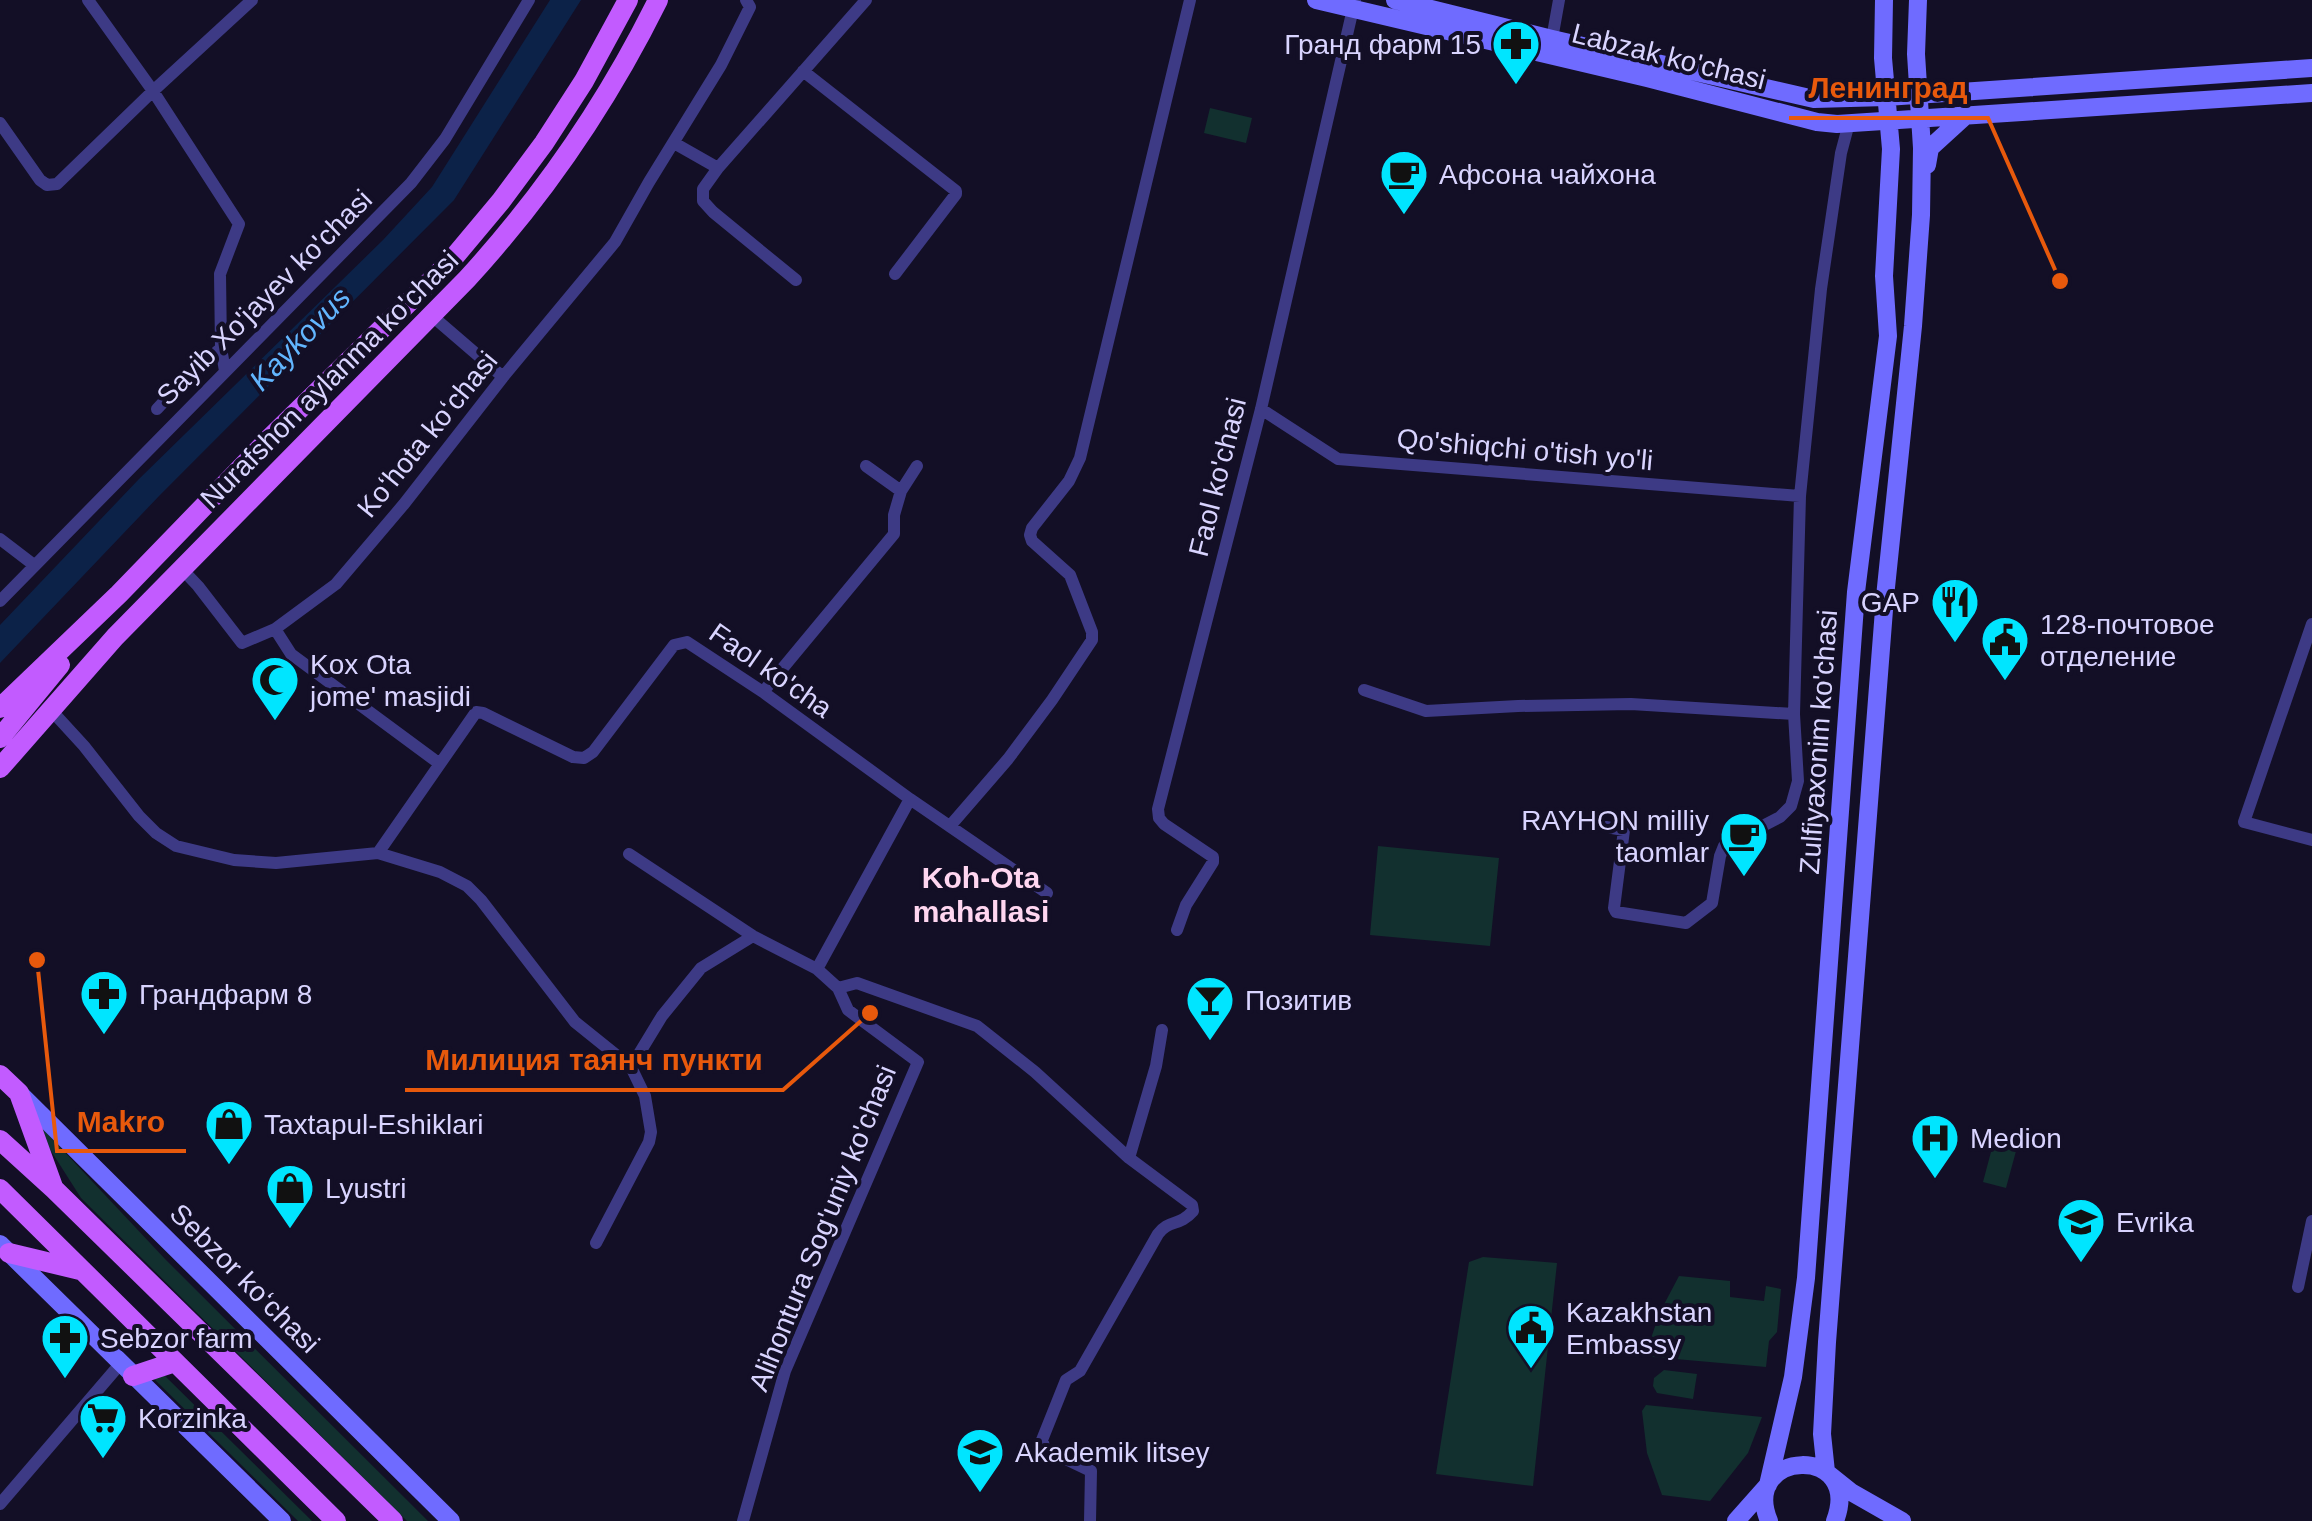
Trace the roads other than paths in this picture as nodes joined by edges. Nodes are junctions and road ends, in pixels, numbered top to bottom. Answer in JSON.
{"nodes":[{"id":1,"x":88,"y":0,"type":"edge"},
{"id":2,"x":252,"y":0,"type":"edge"},
{"id":3,"x":529,"y":0,"type":"edge"},
{"id":4,"x":628,"y":0,"type":"edge"},
{"id":5,"x":658,"y":0,"type":"edge"},
{"id":6,"x":746,"y":0,"type":"edge"},
{"id":7,"x":866,"y":0,"type":"edge"},
{"id":8,"x":1190,"y":0,"type":"edge"},
{"id":9,"x":1316,"y":0,"type":"edge"},
{"id":10,"x":1395,"y":0,"type":"edge"},
{"id":11,"x":1559,"y":0,"type":"edge"},
{"id":12,"x":1884,"y":0,"type":"edge"},
{"id":13,"x":1918,"y":0,"type":"edge"},
{"id":14,"x":1354,"y":5,"type":"edge"},
{"id":15,"x":1552,"y":39,"type":"junction"},
{"id":16,"x":2312,"y":68,"type":"edge"},
{"id":17,"x":803,"y":72,"type":"junction"},
{"id":18,"x":153,"y":90,"type":"junction"},
{"id":19,"x":2312,"y":93,"type":"edge"},
{"id":20,"x":1920,"y":95,"type":"junction"},
{"id":21,"x":1886,"y":97,"type":"junction"},
{"id":22,"x":1966,"y":116,"type":"junction"},
{"id":23,"x":1920,"y":119,"type":"junction"},
{"id":24,"x":1888,"y":121,"type":"junction"},
{"id":25,"x":0,"y":122,"type":"edge"},
{"id":26,"x":1848,"y":123,"type":"junction"},
{"id":27,"x":674,"y":143,"type":"junction"},
{"id":28,"x":718,"y":168,"type":"junction"},
{"id":29,"x":1922,"y":190,"type":"junction"},
{"id":30,"x":895,"y":274,"type":"dead end"},
{"id":31,"x":796,"y":280,"type":"dead end"},
{"id":32,"x":432,"y":315,"type":"junction"},
{"id":33,"x":221,"y":348,"type":"junction"},
{"id":34,"x":226,"y":370,"type":"junction"},
{"id":35,"x":502,"y":377,"type":"junction"},
{"id":36,"x":1261,"y":408,"type":"junction"},
{"id":37,"x":156,"y":410,"type":"dead end"},
{"id":38,"x":866,"y":466,"type":"dead end"},
{"id":39,"x":917,"y":466,"type":"dead end"},
{"id":40,"x":900,"y":491,"type":"junction"},
{"id":41,"x":1800,"y":496,"type":"junction"},
{"id":42,"x":0,"y":539,"type":"edge"},
{"id":43,"x":34,"y":565,"type":"junction"},
{"id":44,"x":181,"y":568,"type":"junction"},
{"id":45,"x":118,"y":594,"type":"junction"},
{"id":46,"x":0,"y":601,"type":"edge"},
{"id":47,"x":2312,"y":624,"type":"edge"},
{"id":48,"x":275,"y":629,"type":"junction"},
{"id":49,"x":1364,"y":690,"type":"dead end"},
{"id":50,"x":763,"y":692,"type":"junction"},
{"id":51,"x":0,"y":708,"type":"edge"},
{"id":52,"x":51,"y":710,"type":"junction"},
{"id":53,"x":1794,"y":714,"type":"junction"},
{"id":54,"x":0,"y":738,"type":"edge"},
{"id":55,"x":440,"y":764,"type":"junction"},
{"id":56,"x":0,"y":768,"type":"edge"},
{"id":57,"x":0,"y":782,"type":"edge"},
{"id":58,"x":910,"y":799,"type":"junction"},
{"id":59,"x":950,"y":826,"type":"junction"},
{"id":60,"x":1606,"y":827,"type":"dead end"},
{"id":61,"x":2312,"y":840,"type":"edge"},
{"id":62,"x":378,"y":853,"type":"junction"},
{"id":63,"x":629,"y":854,"type":"dead end"},
{"id":64,"x":1047,"y":893,"type":"dead end"},
{"id":65,"x":1177,"y":930,"type":"dead end"},
{"id":66,"x":753,"y":936,"type":"junction"},
{"id":67,"x":817,"y":968,"type":"junction"},
{"id":68,"x":838,"y":988,"type":"junction"},
{"id":69,"x":1162,"y":1030,"type":"dead end"},
{"id":70,"x":631,"y":1067,"type":"junction"},
{"id":71,"x":0,"y":1074,"type":"edge"},
{"id":72,"x":20,"y":1094,"type":"junction"},
{"id":73,"x":0,"y":1140,"type":"edge"},
{"id":74,"x":1130,"y":1158,"type":"junction"},
{"id":75,"x":54,"y":1188,"type":"junction"},
{"id":76,"x":0,"y":1190,"type":"edge"},
{"id":77,"x":2312,"y":1221,"type":"edge"},
{"id":78,"x":596,"y":1243,"type":"dead end"},
{"id":79,"x":4,"y":1248,"type":"edge"},
{"id":80,"x":83,"y":1271,"type":"junction"},
{"id":81,"x":2298,"y":1287,"type":"dead end"},
{"id":82,"x":192,"y":1324,"type":"junction"},
{"id":83,"x":170,"y":1356,"type":"junction"},
{"id":84,"x":127,"y":1370,"type":"junction"},
{"id":85,"x":1826,"y":1472,"type":"junction"},
{"id":86,"x":1768,"y":1485,"type":"junction"},
{"id":87,"x":0,"y":1504,"type":"edge"},
{"id":88,"x":282,"y":1521,"type":"edge"},
{"id":89,"x":336,"y":1521,"type":"edge"},
{"id":90,"x":394,"y":1521,"type":"edge"},
{"id":91,"x":450,"y":1521,"type":"edge"},
{"id":92,"x":743,"y":1521,"type":"edge"},
{"id":93,"x":1090,"y":1521,"type":"edge"},
{"id":94,"x":1736,"y":1521,"type":"edge"},
{"id":95,"x":1770,"y":1521,"type":"edge"},
{"id":96,"x":1835,"y":1521,"type":"edge"},
{"id":97,"x":1902,"y":1521,"type":"edge"}],
"edges":[{"from":1,"to":18,"type":"street"},
{"from":2,"to":18,"type":"street"},
{"from":3,"to":34,"type":"street","name":"Sayib Xo'jayev ko'chasi"},
{"from":4,"to":45,"type":"main road","name":"Nurafshon aylanma ko'chasi"},
{"from":5,"to":32,"type":"main road","name":"Nurafshon aylanma ko'chasi"},
{"from":6,"to":27,"type":"street","name":"Koʻhota koʻchasi"},
{"from":7,"to":17,"type":"street"},
{"from":8,"to":59,"type":"street"},
{"from":9,"to":14,"type":"main road","name":"Labzak ko'chasi"},
{"from":10,"to":15,"type":"main road","name":"Labzak ko'chasi"},
{"from":11,"to":15,"type":"street"},
{"from":12,"to":21,"type":"main road","name":"Zulfiyaxonim ko'chasi"},
{"from":13,"to":20,"type":"main road","name":"Zulfiyaxonim ko'chasi"},
{"from":14,"to":26,"type":"main road","name":"Labzak ko'chasi"},
{"from":14,"to":36,"type":"street","name":"Faol ko'chasi"},
{"from":15,"to":21,"type":"main road","name":"Labzak ko'chasi"},
{"from":16,"to":20,"type":"main road","name":"Labzak ko'chasi"},
{"from":17,"to":28,"type":"street"},
{"from":17,"to":30,"type":"street"},
{"from":18,"to":25,"type":"street"},
{"from":18,"to":33,"type":"street"},
{"from":19,"to":22,"type":"main road","name":"Labzak ko'chasi"},
{"from":20,"to":21,"type":"main road","name":"Labzak ko'chasi"},
{"from":20,"to":23,"type":"main road","name":"Zulfiyaxonim ko'chasi"},
{"from":21,"to":24,"type":"main road","name":"Zulfiyaxonim ko'chasi"},
{"from":22,"to":23,"type":"main road","name":"Labzak ko'chasi"},
{"from":22,"to":29,"type":"main road"},
{"from":23,"to":24,"type":"main road","name":"Labzak ko'chasi"},
{"from":23,"to":29,"type":"main road","name":"Zulfiyaxonim ko'chasi"},
{"from":24,"to":26,"type":"main road","name":"Labzak ko'chasi"},
{"from":24,"to":86,"type":"main road","name":"Zulfiyaxonim ko'chasi"},
{"from":26,"to":41,"type":"street"},
{"from":27,"to":28,"type":"street"},
{"from":27,"to":35,"type":"street","name":"Koʻhota koʻchasi"},
{"from":28,"to":31,"type":"street"},
{"from":29,"to":85,"type":"main road","name":"Zulfiyaxonim ko'chasi"},
{"from":32,"to":35,"type":"street"},
{"from":32,"to":44,"type":"main road","name":"Nurafshon aylanma ko'chasi"},
{"from":33,"to":34,"type":"street"},
{"from":33,"to":37,"type":"street"},
{"from":34,"to":43,"type":"street","name":"Sayib Xo'jayev ko'chasi"},
{"from":35,"to":48,"type":"street","name":"Koʻhota koʻchasi"},
{"from":36,"to":41,"type":"street","name":"Qo'shiqchi o'tish yo'li"},
{"from":36,"to":65,"type":"street","name":"Faol ko'chasi"},
{"from":38,"to":40,"type":"street"},
{"from":39,"to":40,"type":"street"},
{"from":40,"to":50,"type":"street"},
{"from":41,"to":53,"type":"street"},
{"from":42,"to":43,"type":"street"},
{"from":43,"to":46,"type":"street","name":"Sayib Xo'jayev ko'chasi"},
{"from":44,"to":48,"type":"street"},
{"from":44,"to":52,"type":"main road","name":"Nurafshon aylanma ko'chasi"},
{"from":45,"to":51,"type":"main road","name":"Nurafshon aylanma ko'chasi"},
{"from":45,"to":54,"type":"main road"},
{"from":47,"to":61,"type":"street"},
{"from":48,"to":55,"type":"street"},
{"from":49,"to":53,"type":"street"},
{"from":50,"to":55,"type":"street","name":"Faol ko'cha"},
{"from":50,"to":58,"type":"street","name":"Faol ko'cha"},
{"from":52,"to":56,"type":"main road","name":"Nurafshon aylanma ko'chasi"},
{"from":52,"to":57,"type":"main road"},
{"from":52,"to":62,"type":"street"},
{"from":53,"to":60,"type":"street"},
{"from":55,"to":62,"type":"street","name":"Faol ko'cha"},
{"from":58,"to":59,"type":"street","name":"Faol ko'cha"},
{"from":58,"to":67,"type":"street"},
{"from":59,"to":64,"type":"street","name":"Faol ko'cha"},
{"from":62,"to":70,"type":"street"},
{"from":63,"to":66,"type":"street"},
{"from":66,"to":67,"type":"street"},
{"from":66,"to":70,"type":"street"},
{"from":67,"to":68,"type":"street"},
{"from":68,"to":74,"type":"street"},
{"from":68,"to":92,"type":"street","name":"Alihontura Sog'uniy ko'chasi"},
{"from":69,"to":74,"type":"street"},
{"from":70,"to":78,"type":"street"},
{"from":71,"to":72,"type":"main road","name":"Sebzor ko‘chasi"},
{"from":72,"to":75,"type":"main road"},
{"from":72,"to":91,"type":"main road","name":"Sebzor ko‘chasi"},
{"from":73,"to":75,"type":"main road"},
{"from":74,"to":93,"type":"street"},
{"from":75,"to":82,"type":"main road"},
{"from":76,"to":80,"type":"main road"},
{"from":77,"to":81,"type":"street"},
{"from":79,"to":80,"type":"main road"},
{"from":79,"to":84,"type":"main road"},
{"from":80,"to":83,"type":"main road"},
{"from":82,"to":83,"type":"main road"},
{"from":82,"to":90,"type":"main road"},
{"from":83,"to":84,"type":"main road"},
{"from":83,"to":89,"type":"main road"},
{"from":84,"to":87,"type":"street"},
{"from":84,"to":88,"type":"main road"},
{"from":85,"to":86,"type":"main road"},
{"from":85,"to":96,"type":"main road","name":"Zulfiyaxonim ko'chasi"},
{"from":85,"to":97,"type":"main road"},
{"from":86,"to":94,"type":"main road"},
{"from":86,"to":95,"type":"main road"}]}
